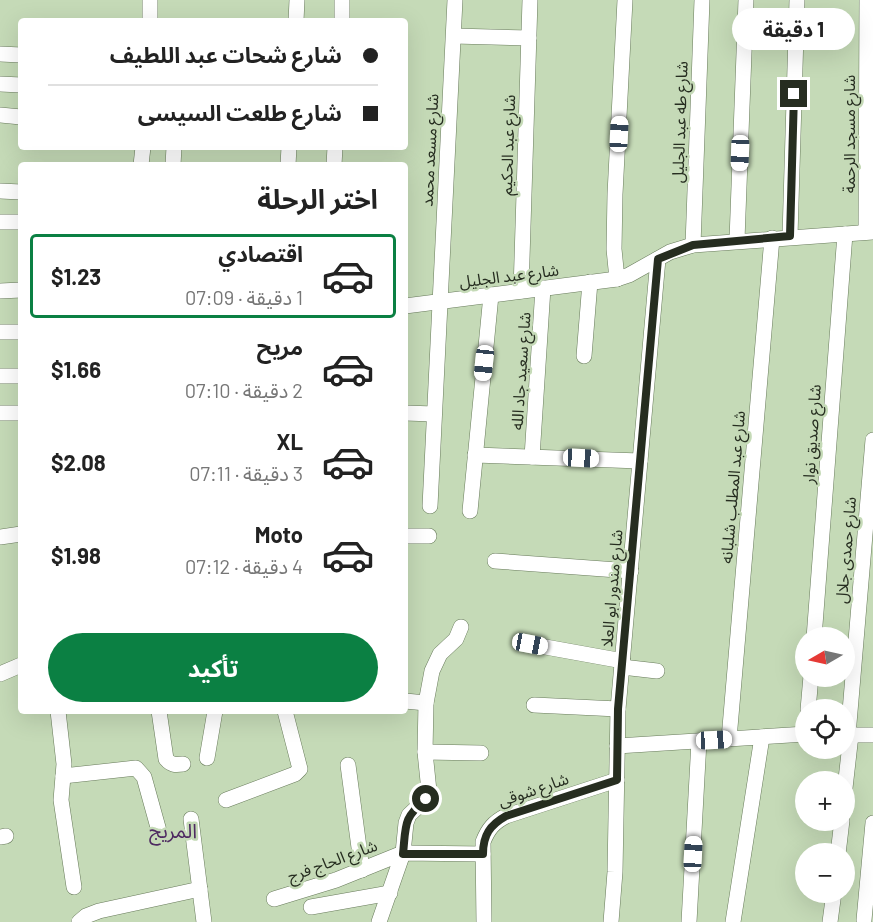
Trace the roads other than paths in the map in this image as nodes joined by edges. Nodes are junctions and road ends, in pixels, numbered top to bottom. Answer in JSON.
{"nodes":[{"id":1,"x":150,"y":0,"type":"edge"},
{"id":2,"x":285,"y":0,"type":"edge"},
{"id":3,"x":297,"y":0,"type":"edge"},
{"id":4,"x":342,"y":0,"type":"edge"},
{"id":5,"x":455,"y":0,"type":"edge"},
{"id":6,"x":530,"y":0,"type":"edge"},
{"id":7,"x":625,"y":0,"type":"edge"},
{"id":8,"x":702,"y":0,"type":"edge"},
{"id":9,"x":746,"y":0,"type":"edge"},
{"id":10,"x":797,"y":0,"type":"edge"},
{"id":11,"x":867,"y":0,"type":"edge"},
{"id":12,"x":150,"y":18,"type":"edge"},
{"id":13,"x":296,"y":18,"type":"edge"},
{"id":14,"x":342,"y":18,"type":"edge"},
{"id":15,"x":454,"y":36,"type":"junction"},
{"id":16,"x":529,"y":38,"type":"junction"},
{"id":17,"x":0,"y":54,"type":"edge"},
{"id":18,"x":18,"y":55,"type":"edge"},
{"id":19,"x":0,"y":84,"type":"edge"},
{"id":20,"x":18,"y":85,"type":"edge"},
{"id":21,"x":0,"y":116,"type":"edge"},
{"id":22,"x":18,"y":117,"type":"edge"},
{"id":23,"x":0,"y":191,"type":"edge"},
{"id":24,"x":18,"y":192,"type":"edge"},
{"id":25,"x":0,"y":222,"type":"edge"},
{"id":26,"x":18,"y":222,"type":"edge"},
{"id":27,"x":869,"y":232,"type":"edge"},
{"id":28,"x":845,"y":234,"type":"junction"},
{"id":29,"x":790,"y":236,"type":"junction"},
{"id":30,"x":772,"y":238,"type":"junction"},
{"id":31,"x":737,"y":240,"type":"junction"},
{"id":32,"x":693,"y":245,"type":"junction"},
{"id":33,"x":658,"y":259,"type":"junction"},
{"id":34,"x":617,"y":279,"type":"junction"},
{"id":35,"x":590,"y":282,"type":"junction"},
{"id":36,"x":543,"y":288,"type":"junction"},
{"id":37,"x":18,"y":290,"type":"edge"},
{"id":38,"x":0,"y":291,"type":"edge"},
{"id":39,"x":521,"y":291,"type":"junction"},
{"id":40,"x":491,"y":295,"type":"junction"},
{"id":41,"x":439,"y":302,"type":"junction"},
{"id":42,"x":408,"y":306,"type":"edge"},
{"id":43,"x":0,"y":332,"type":"edge"},
{"id":44,"x":18,"y":332,"type":"edge"},
{"id":45,"x":584,"y":356,"type":"dead end"},
{"id":46,"x":0,"y":376,"type":"edge"},
{"id":47,"x":18,"y":376,"type":"edge"},
{"id":48,"x":0,"y":412,"type":"edge"},
{"id":49,"x":18,"y":413,"type":"edge"},
{"id":50,"x":408,"y":413,"type":"edge"},
{"id":51,"x":434,"y":414,"type":"junction"},
{"id":52,"x":873,"y":440,"type":"edge"},
{"id":53,"x":475,"y":455,"type":"junction"},
{"id":54,"x":532,"y":457,"type":"junction"},
{"id":55,"x":640,"y":461,"type":"junction"},
{"id":56,"x":430,"y":506,"type":"dead end"},
{"id":57,"x":470,"y":511,"type":"dead end"},
{"id":58,"x":18,"y":534,"type":"edge"},
{"id":59,"x":408,"y":536,"type":"edge"},
{"id":60,"x":429,"y":536,"type":"dead end"},
{"id":61,"x":0,"y":537,"type":"edge"},
{"id":62,"x":495,"y":561,"type":"dead end"},
{"id":63,"x":631,"y":571,"type":"junction"},
{"id":64,"x":460,"y":627,"type":"dead end"},
{"id":65,"x":815,"y":627,"type":"edge"},
{"id":66,"x":530,"y":644,"type":"dead end"},
{"id":67,"x":622,"y":664,"type":"junction"},
{"id":68,"x":18,"y":667,"type":"edge"},
{"id":69,"x":657,"y":671,"type":"dead end"},
{"id":70,"x":0,"y":674,"type":"edge"},
{"id":71,"x":851,"y":699,"type":"edge"},
{"id":72,"x":408,"y":701,"type":"edge"},
{"id":73,"x":426,"y":703,"type":"junction"},
{"id":74,"x":534,"y":705,"type":"dead end"},
{"id":75,"x":618,"y":709,"type":"junction"},
{"id":76,"x":58,"y":714,"type":"edge"},
{"id":77,"x":159,"y":714,"type":"edge"},
{"id":78,"x":214,"y":714,"type":"edge"},
{"id":79,"x":286,"y":714,"type":"edge"},
{"id":80,"x":795,"y":735,"type":"edge"},
{"id":81,"x":855,"y":735,"type":"edge"},
{"id":82,"x":873,"y":735,"type":"edge"},
{"id":83,"x":762,"y":737,"type":"junction"},
{"id":84,"x":729,"y":739,"type":"junction"},
{"id":85,"x":699,"y":741,"type":"junction"},
{"id":86,"x":617,"y":746,"type":"junction"},
{"id":87,"x":425,"y":752,"type":"junction"},
{"id":88,"x":481,"y":753,"type":"dead end"},
{"id":89,"x":207,"y":758,"type":"dead end"},
{"id":90,"x":183,"y":764,"type":"dead end"},
{"id":91,"x":348,"y":765,"type":"dead end"},
{"id":92,"x":63,"y":776,"type":"junction"},
{"id":93,"x":617,"y":780,"type":"junction"},
{"id":94,"x":226,"y":800,"type":"dead end"},
{"id":95,"x":191,"y":819,"type":"dead end"},
{"id":96,"x":873,"y":823,"type":"edge"},
{"id":97,"x":159,"y":831,"type":"dead end"},
{"id":98,"x":403,"y":854,"type":"junction"},
{"id":99,"x":483,"y":854,"type":"junction"},
{"id":100,"x":362,"y":870,"type":"junction"},
{"id":101,"x":74,"y":887,"type":"dead end"},
{"id":102,"x":200,"y":889,"type":"junction"},
{"id":103,"x":390,"y":893,"type":"junction"},
{"id":104,"x":274,"y":899,"type":"dead end"},
{"id":105,"x":833,"y":903,"type":"edge"},
{"id":106,"x":310,"y":907,"type":"dead end"},
{"id":107,"x":864,"y":920,"type":"dead end"},
{"id":108,"x":79,"y":922,"type":"edge"},
{"id":109,"x":204,"y":922,"type":"edge"},
{"id":110,"x":379,"y":922,"type":"edge"},
{"id":111,"x":484,"y":922,"type":"edge"},
{"id":112,"x":611,"y":922,"type":"edge"},
{"id":113,"x":689,"y":922,"type":"edge"},
{"id":114,"x":733,"y":922,"type":"edge"},
{"id":115,"x":830,"y":922,"type":"edge"}],
"edges":[{"from":1,"to":12,"type":"street"},
{"from":2,"to":3,"type":"street"},
{"from":3,"to":13,"type":"street"},
{"from":4,"to":14,"type":"street"},
{"from":5,"to":15,"type":"street","name":"شارع مسعد محمد"},
{"from":6,"to":16,"type":"street","name":"شارع عبد الحكيم"},
{"from":7,"to":34,"type":"street"},
{"from":8,"to":32,"type":"street","name":"شارع طه عبد الجليل"},
{"from":9,"to":31,"type":"street"},
{"from":10,"to":29,"type":"street"},
{"from":11,"to":27,"type":"street","name":"شارع مسجد الرحمة"},
{"from":15,"to":16,"type":"street"},
{"from":15,"to":41,"type":"street","name":"شارع مسعد محمد"},
{"from":16,"to":39,"type":"street","name":"شارع عبد الحكيم"},
{"from":17,"to":18,"type":"street"},
{"from":19,"to":20,"type":"street"},
{"from":21,"to":22,"type":"street"},
{"from":23,"to":24,"type":"street"},
{"from":25,"to":26,"type":"street"},
{"from":27,"to":28,"type":"street","name":"شارع عبد الجليل"},
{"from":28,"to":29,"type":"street","name":"شارع عبد الجليل"},
{"from":28,"to":65,"type":"street","name":"شارع صديق نوار"},
{"from":29,"to":30,"type":"street","name":"شارع عبد الجليل"},
{"from":30,"to":31,"type":"street","name":"شارع عبد الجليل"},
{"from":30,"to":84,"type":"street","name":"شارع عبد المطلب شلبانه"},
{"from":31,"to":32,"type":"street","name":"شارع عبد الجليل"},
{"from":32,"to":33,"type":"street","name":"شارع عبد الجليل"},
{"from":33,"to":34,"type":"street","name":"شارع عبد الجليل"},
{"from":33,"to":55,"type":"street","name":"شارع مندور ابو العلا"},
{"from":34,"to":35,"type":"street","name":"شارع عبد الجليل"},
{"from":35,"to":36,"type":"street","name":"شارع عبد الجليل"},
{"from":35,"to":45,"type":"street"},
{"from":36,"to":39,"type":"street","name":"شارع عبد الجليل"},
{"from":36,"to":54,"type":"street","name":"شارع سعيد جاد الله"},
{"from":37,"to":38,"type":"street"},
{"from":39,"to":40,"type":"street","name":"شارع عبد الجليل"},
{"from":40,"to":41,"type":"street","name":"شارع عبد الجليل"},
{"from":40,"to":53,"type":"street"},
{"from":41,"to":42,"type":"street","name":"شارع عبد الجليل"},
{"from":41,"to":51,"type":"street","name":"شارع مسعد محمد"},
{"from":43,"to":44,"type":"street"},
{"from":46,"to":47,"type":"street"},
{"from":48,"to":49,"type":"street"},
{"from":50,"to":51,"type":"street"},
{"from":51,"to":56,"type":"street","name":"شارع مسعد محمد"},
{"from":52,"to":71,"type":"street","name":"شارع حمدى جلال"},
{"from":53,"to":54,"type":"street"},
{"from":53,"to":57,"type":"street"},
{"from":54,"to":55,"type":"street"},
{"from":55,"to":63,"type":"street","name":"شارع مندور ابو العلا"},
{"from":58,"to":61,"type":"street"},
{"from":59,"to":60,"type":"street"},
{"from":62,"to":63,"type":"street"},
{"from":63,"to":67,"type":"street","name":"شارع مندور ابو العلا"},
{"from":64,"to":73,"type":"street"},
{"from":66,"to":67,"type":"street"},
{"from":67,"to":69,"type":"street"},
{"from":67,"to":75,"type":"street","name":"شارع مندور ابو العلا"},
{"from":68,"to":70,"type":"street"},
{"from":72,"to":73,"type":"street"},
{"from":73,"to":87,"type":"street"},
{"from":74,"to":75,"type":"street"},
{"from":75,"to":86,"type":"street","name":"شارع مندور ابو العلا"},
{"from":76,"to":92,"type":"street"},
{"from":77,"to":90,"type":"street"},
{"from":78,"to":89,"type":"street"},
{"from":79,"to":94,"type":"street"},
{"from":80,"to":83,"type":"street"},
{"from":81,"to":82,"type":"street"},
{"from":83,"to":84,"type":"street"},
{"from":83,"to":114,"type":"street"},
{"from":84,"to":85,"type":"street"},
{"from":85,"to":86,"type":"street"},
{"from":85,"to":113,"type":"street"},
{"from":86,"to":93,"type":"street","name":"شارع مندور ابو العلا"},
{"from":87,"to":88,"type":"street"},
{"from":87,"to":98,"type":"street"},
{"from":91,"to":100,"type":"street"},
{"from":92,"to":97,"type":"street"},
{"from":92,"to":101,"type":"street"},
{"from":93,"to":99,"type":"street","name":"شارع شوقى"},
{"from":93,"to":112,"type":"street","name":"شارع مندور ابو العلا"},
{"from":95,"to":102,"type":"street"},
{"from":96,"to":107,"type":"street"},
{"from":98,"to":99,"type":"street"},
{"from":98,"to":100,"type":"street","name":"شارع الحاج فرج"},
{"from":98,"to":103,"type":"street"},
{"from":99,"to":111,"type":"street","name":"شارع شوقى"},
{"from":100,"to":104,"type":"street","name":"شارع الحاج فرج"},
{"from":102,"to":108,"type":"street"},
{"from":102,"to":109,"type":"street"},
{"from":103,"to":106,"type":"street"},
{"from":103,"to":110,"type":"street"},
{"from":105,"to":115,"type":"street"}]}
